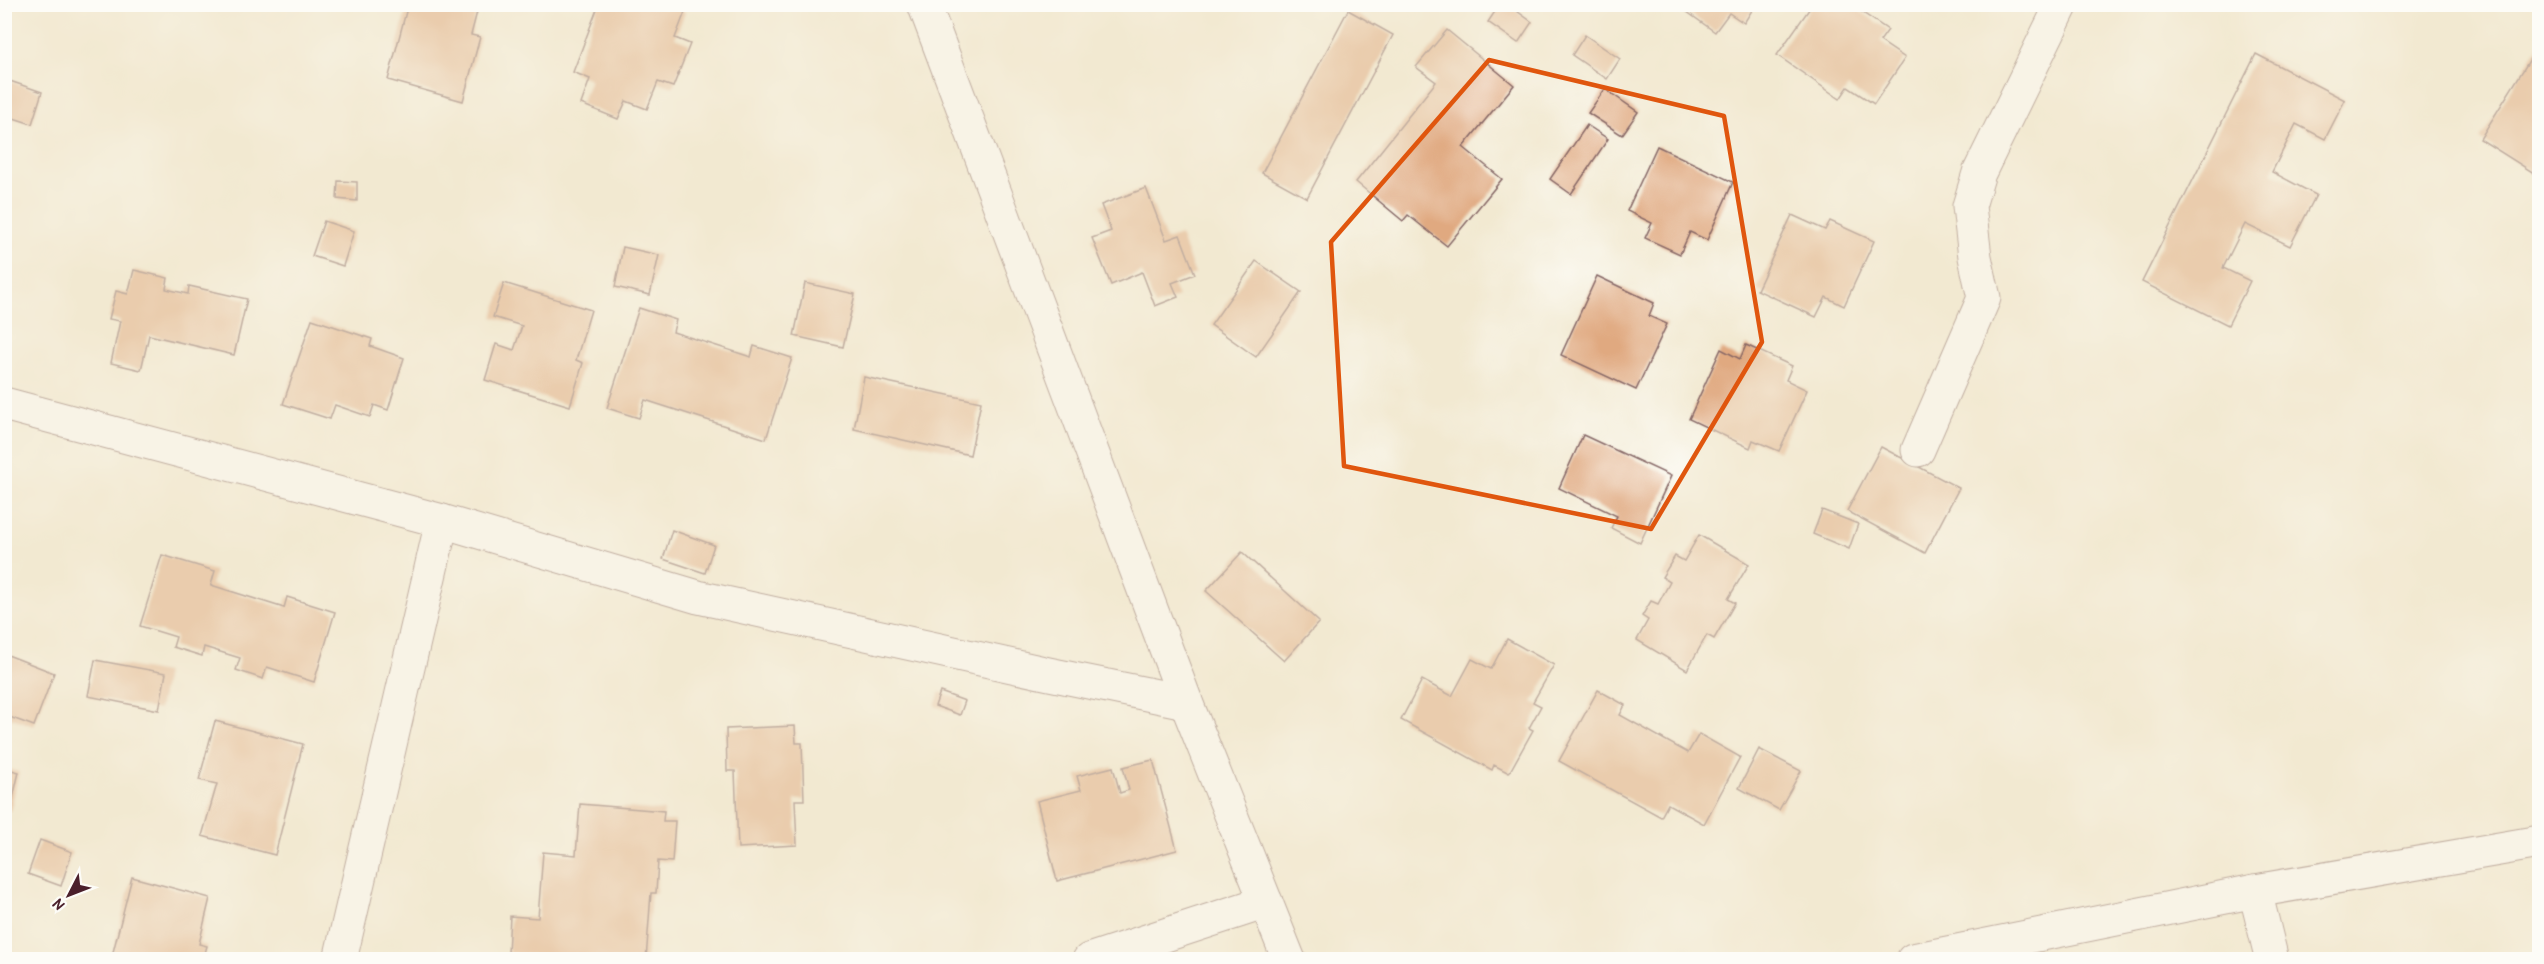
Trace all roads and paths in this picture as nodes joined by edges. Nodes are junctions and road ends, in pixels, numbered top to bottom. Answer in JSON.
{"nodes":[{"id":1,"x":924,"y":4,"type":"edge"},
{"id":2,"x":2062,"y":4,"type":"edge"},
{"id":3,"x":4,"y":404,"type":"edge"},
{"id":4,"x":1918,"y":450,"type":"dead end"},
{"id":5,"x":442,"y":521,"type":"junction"},
{"id":6,"x":1186,"y":702,"type":"junction"},
{"id":7,"x":2540,"y":842,"type":"edge"},
{"id":8,"x":2255,"y":891,"type":"junction"},
{"id":9,"x":1266,"y":902,"type":"junction"},
{"id":10,"x":340,"y":960,"type":"edge"},
{"id":11,"x":1089,"y":960,"type":"edge"},
{"id":12,"x":1289,"y":960,"type":"edge"},
{"id":13,"x":1913,"y":960,"type":"edge"},
{"id":14,"x":2272,"y":960,"type":"edge"}],
"edges":[{"from":1,"to":6,"type":"street"},
{"from":2,"to":4,"type":"street"},
{"from":3,"to":5,"type":"street"},
{"from":5,"to":6,"type":"street"},
{"from":5,"to":10,"type":"street"},
{"from":6,"to":9,"type":"street"},
{"from":7,"to":8,"type":"street"},
{"from":8,"to":13,"type":"street"},
{"from":8,"to":14,"type":"street"},
{"from":9,"to":11,"type":"street"},
{"from":9,"to":12,"type":"street"}]}
